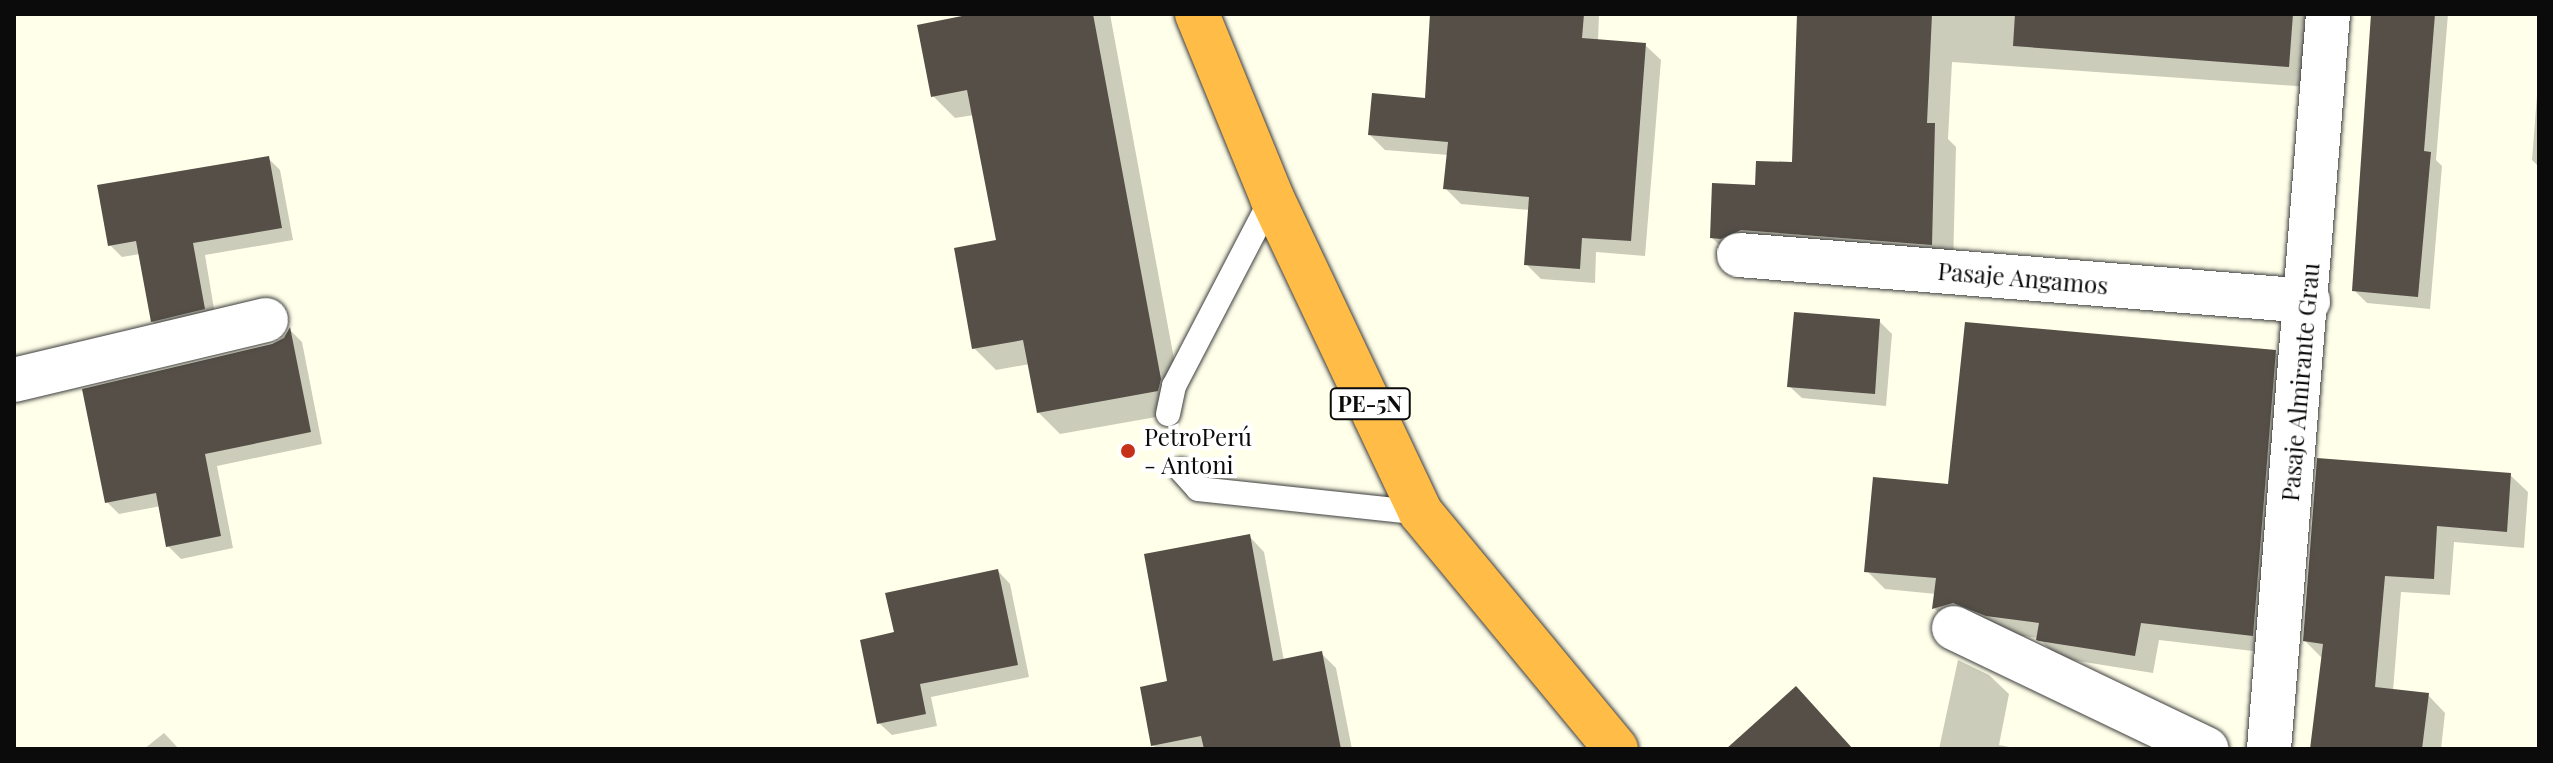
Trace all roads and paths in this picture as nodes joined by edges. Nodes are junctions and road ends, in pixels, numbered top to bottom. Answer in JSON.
{"nodes":[{"id":1,"x":1197,"y":14,"type":"edge"},
{"id":2,"x":2328,"y":14,"type":"edge"},
{"id":3,"x":1272,"y":198,"type":"junction"},
{"id":4,"x":1739,"y":255,"type":"dead end"},
{"id":5,"x":2308,"y":301,"type":"junction"},
{"id":6,"x":266,"y":320,"type":"dead end"},
{"id":7,"x":14,"y":380,"type":"edge"},
{"id":8,"x":1168,"y":414,"type":"dead end"},
{"id":9,"x":1181,"y":470,"type":"dead end"},
{"id":10,"x":1421,"y":513,"type":"junction"},
{"id":11,"x":1954,"y":628,"type":"dead end"},
{"id":12,"x":1616,"y":749,"type":"edge"},
{"id":13,"x":2206,"y":749,"type":"edge"},
{"id":14,"x":2269,"y":749,"type":"edge"}],
"edges":[{"from":1,"to":3,"type":"highway","number":"PE-5N"},
{"from":2,"to":5,"type":"street","name":"Pasaje Almirante Grau"},
{"from":3,"to":8,"type":"lane"},
{"from":3,"to":10,"type":"highway","number":"PE-5N"},
{"from":4,"to":5,"type":"street","name":"Pasaje Angamos"},
{"from":5,"to":14,"type":"street","name":"Pasaje Almirante Grau"},
{"from":6,"to":7,"type":"street"},
{"from":9,"to":10,"type":"lane"},
{"from":10,"to":12,"type":"highway","number":"PE-5N"},
{"from":11,"to":13,"type":"street"}]}
